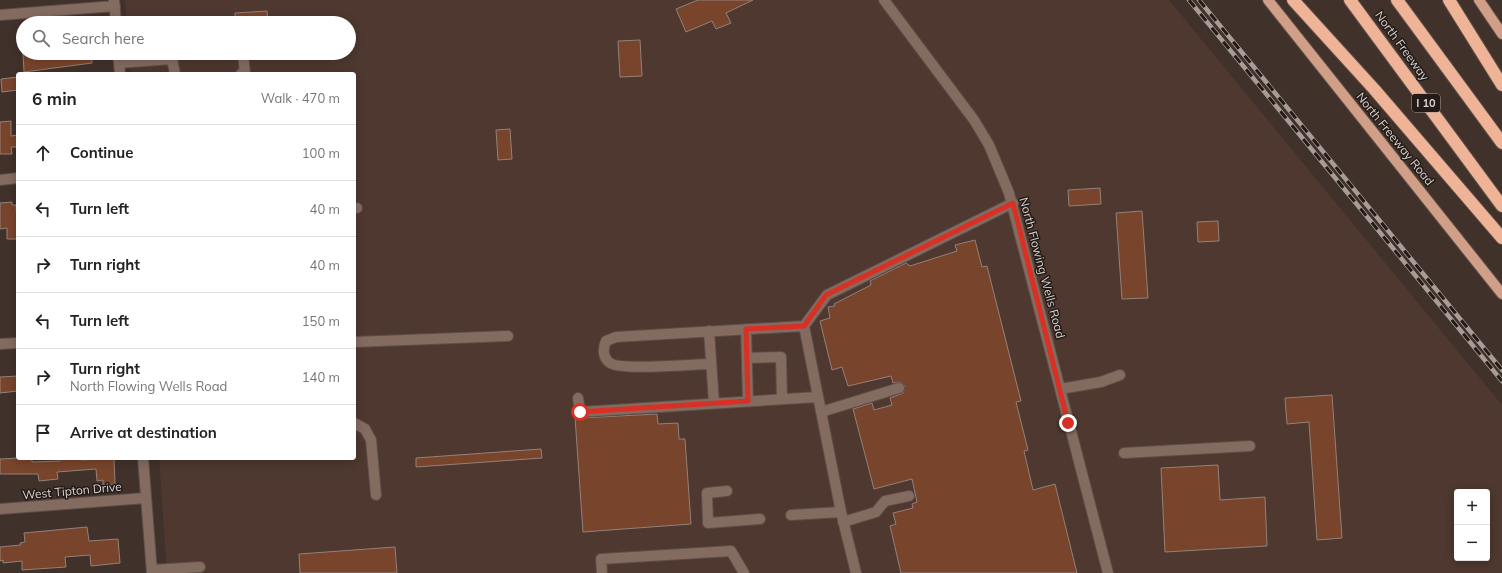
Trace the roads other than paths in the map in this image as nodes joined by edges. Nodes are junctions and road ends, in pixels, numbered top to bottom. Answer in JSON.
{"nodes":[{"id":1,"x":884,"y":0,"type":"edge"},
{"id":2,"x":1268,"y":0,"type":"edge"},
{"id":3,"x":1293,"y":0,"type":"edge"},
{"id":4,"x":1350,"y":0,"type":"edge"},
{"id":5,"x":1397,"y":0,"type":"edge"},
{"id":6,"x":1449,"y":0,"type":"edge"},
{"id":7,"x":1479,"y":0,"type":"edge"},
{"id":8,"x":115,"y":3,"type":"edge"},
{"id":9,"x":0,"y":14,"type":"edge"},
{"id":10,"x":116,"y":16,"type":"edge"},
{"id":11,"x":1502,"y":34,"type":"edge"},
{"id":12,"x":118,"y":60,"type":"edge"},
{"id":13,"x":175,"y":60,"type":"edge"},
{"id":14,"x":244,"y":60,"type":"edge"},
{"id":15,"x":120,"y":72,"type":"edge"},
{"id":16,"x":175,"y":72,"type":"edge"},
{"id":17,"x":245,"y":72,"type":"edge"},
{"id":18,"x":1502,"y":85,"type":"edge"},
{"id":19,"x":1502,"y":143,"type":"edge"},
{"id":20,"x":16,"y":178,"type":"edge"},
{"id":21,"x":0,"y":180,"type":"edge"},
{"id":22,"x":1013,"y":203,"type":"junction"},
{"id":23,"x":1502,"y":206,"type":"edge"},
{"id":24,"x":1502,"y":238,"type":"edge"},
{"id":25,"x":1502,"y":294,"type":"edge"},
{"id":26,"x":804,"y":326,"type":"junction"},
{"id":27,"x":746,"y":329,"type":"junction"},
{"id":28,"x":709,"y":331,"type":"junction"},
{"id":29,"x":508,"y":336,"type":"dead end"},
{"id":30,"x":356,"y":342,"type":"edge"},
{"id":31,"x":16,"y":343,"type":"edge"},
{"id":32,"x":0,"y":344,"type":"edge"},
{"id":33,"x":747,"y":358,"type":"junction"},
{"id":34,"x":711,"y":364,"type":"junction"},
{"id":35,"x":1120,"y":374,"type":"dead end"},
{"id":36,"x":899,"y":388,"type":"dead end"},
{"id":37,"x":1060,"y":389,"type":"junction"},
{"id":38,"x":818,"y":397,"type":"junction"},
{"id":39,"x":578,"y":398,"type":"dead end"},
{"id":40,"x":782,"y":399,"type":"junction"},
{"id":41,"x":748,"y":401,"type":"junction"},
{"id":42,"x":714,"y":404,"type":"junction"},
{"id":43,"x":821,"y":412,"type":"junction"},
{"id":44,"x":356,"y":424,"type":"edge"},
{"id":45,"x":1250,"y":446,"type":"dead end"},
{"id":46,"x":1124,"y":453,"type":"dead end"},
{"id":47,"x":144,"y":460,"type":"edge"},
{"id":48,"x":728,"y":491,"type":"dead end"},
{"id":49,"x":376,"y":495,"type":"dead end"},
{"id":50,"x":909,"y":496,"type":"dead end"},
{"id":51,"x":146,"y":498,"type":"junction"},
{"id":52,"x":0,"y":509,"type":"edge"},
{"id":53,"x":790,"y":515,"type":"dead end"},
{"id":54,"x":842,"y":517,"type":"junction"},
{"id":55,"x":760,"y":519,"type":"dead end"},
{"id":56,"x":200,"y":567,"type":"dead end"},
{"id":57,"x":152,"y":572,"type":"edge"},
{"id":58,"x":1105,"y":572,"type":"edge"},
{"id":59,"x":602,"y":573,"type":"edge"},
{"id":60,"x":744,"y":573,"type":"edge"},
{"id":61,"x":856,"y":573,"type":"edge"}],
"edges":[{"from":1,"to":22,"type":"street","name":"North Flowing Wells Road"},
{"from":2,"to":25,"type":"main road","name":"North Freeway Road"},
{"from":3,"to":24,"type":"highway"},
{"from":4,"to":23,"type":"highway","name":"North Freeway","number":"I 10"},
{"from":5,"to":19,"type":"highway","name":"North Freeway"},
{"from":6,"to":18,"type":"highway"},
{"from":7,"to":11,"type":"main road"},
{"from":8,"to":9,"type":"street"},
{"from":8,"to":10,"type":"street"},
{"from":12,"to":15,"type":"street"},
{"from":13,"to":16,"type":"street"},
{"from":14,"to":17,"type":"street"},
{"from":20,"to":21,"type":"street"},
{"from":22,"to":26,"type":"street"},
{"from":22,"to":37,"type":"street","name":"North Flowing Wells Road"},
{"from":26,"to":27,"type":"street"},
{"from":26,"to":38,"type":"street"},
{"from":27,"to":28,"type":"street"},
{"from":27,"to":33,"type":"street"},
{"from":28,"to":34,"type":"street"},
{"from":28,"to":34,"type":"street"},
{"from":29,"to":30,"type":"street"},
{"from":31,"to":32,"type":"street"},
{"from":33,"to":40,"type":"street"},
{"from":33,"to":41,"type":"street"},
{"from":34,"to":42,"type":"street"},
{"from":35,"to":37,"type":"street"},
{"from":36,"to":43,"type":"street"},
{"from":37,"to":58,"type":"street","name":"North Flowing Wells Road"},
{"from":38,"to":40,"type":"street"},
{"from":38,"to":43,"type":"street"},
{"from":39,"to":42,"type":"street"},
{"from":40,"to":41,"type":"street"},
{"from":41,"to":42,"type":"street"},
{"from":43,"to":54,"type":"street"},
{"from":44,"to":49,"type":"street"},
{"from":45,"to":46,"type":"street"},
{"from":47,"to":51,"type":"street"},
{"from":48,"to":55,"type":"street"},
{"from":50,"to":54,"type":"street"},
{"from":51,"to":52,"type":"street","name":"West Tipton Drive"},
{"from":51,"to":57,"type":"street"},
{"from":53,"to":54,"type":"street"},
{"from":54,"to":61,"type":"street"},
{"from":56,"to":57,"type":"street"},
{"from":59,"to":60,"type":"street"}]}
